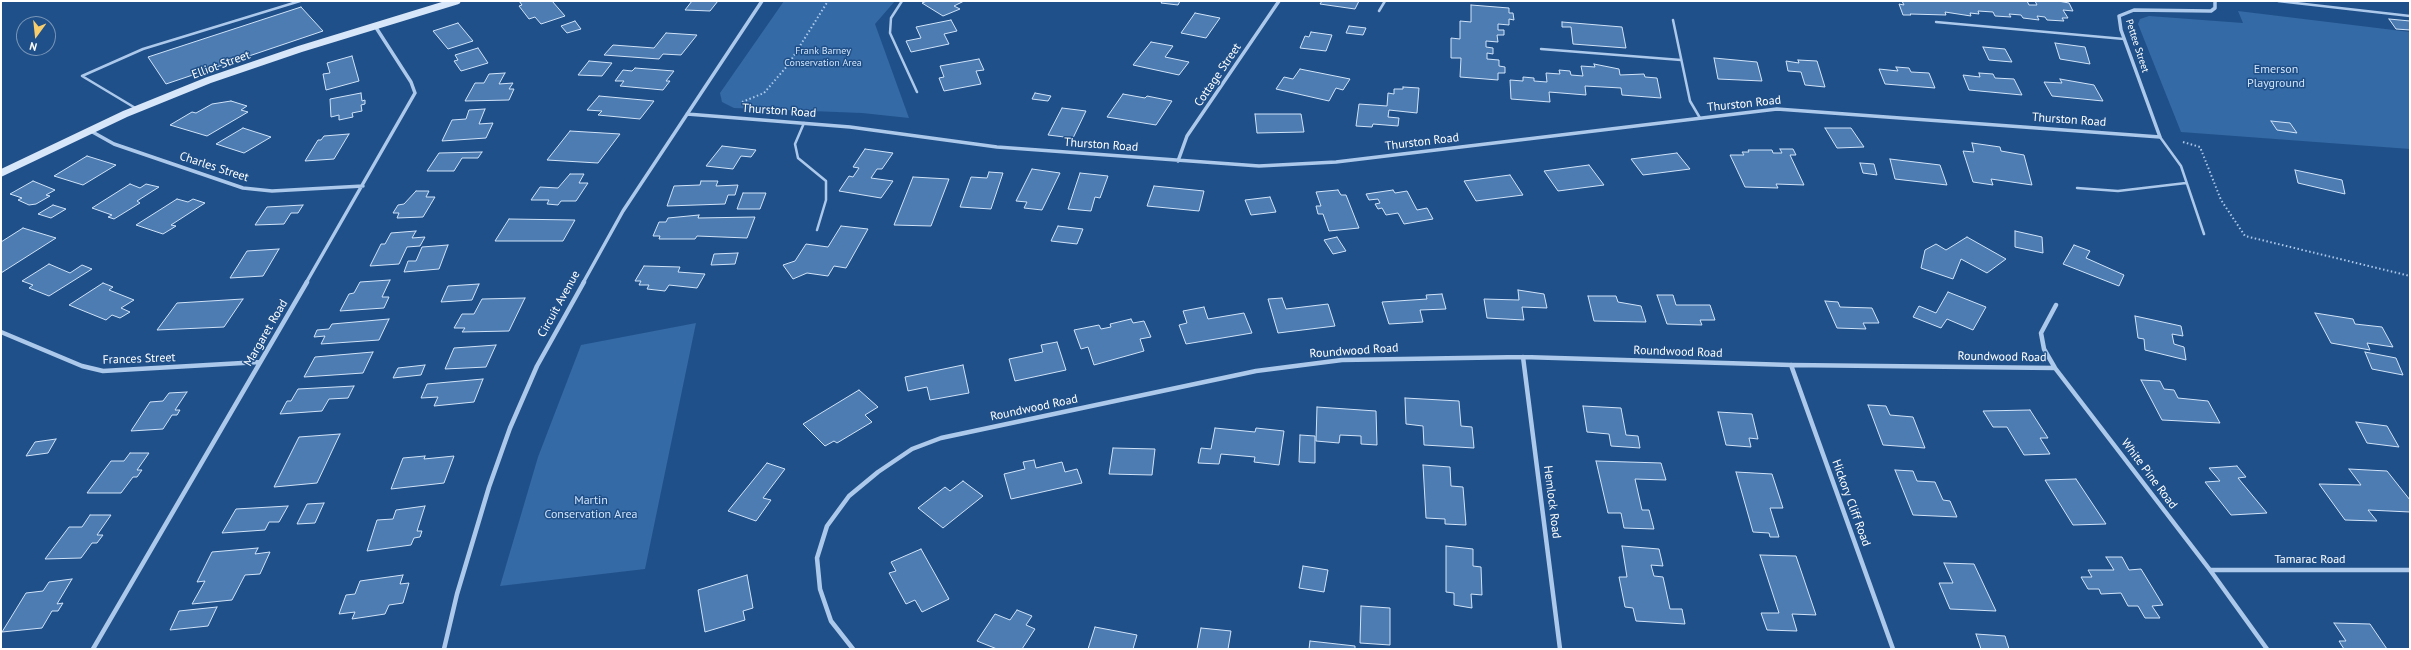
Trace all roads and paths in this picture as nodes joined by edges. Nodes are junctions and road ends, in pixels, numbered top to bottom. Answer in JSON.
{"nodes":[{"id":1,"x":300,"y":1,"type":"edge"},
{"id":2,"x":457,"y":1,"type":"edge"},
{"id":3,"x":762,"y":1,"type":"edge"},
{"id":4,"x":828,"y":1,"type":"edge"},
{"id":5,"x":902,"y":1,"type":"edge"},
{"id":6,"x":1279,"y":1,"type":"edge"},
{"id":7,"x":1385,"y":1,"type":"edge"},
{"id":8,"x":2215,"y":1,"type":"edge"},
{"id":9,"x":2278,"y":1,"type":"edge"},
{"id":10,"x":1379,"y":11,"type":"dead end"},
{"id":11,"x":2410,"y":16,"type":"edge"},
{"id":12,"x":1673,"y":20,"type":"dead end"},
{"id":13,"x":1936,"y":22,"type":"dead end"},
{"id":14,"x":375,"y":26,"type":"junction"},
{"id":15,"x":2124,"y":39,"type":"junction"},
{"id":16,"x":1541,"y":49,"type":"dead end"},
{"id":17,"x":1681,"y":60,"type":"junction"},
{"id":18,"x":917,"y":92,"type":"dead end"},
{"id":19,"x":741,"y":103,"type":"dead end"},
{"id":20,"x":137,"y":109,"type":"junction"},
{"id":21,"x":686,"y":114,"type":"junction"},
{"id":22,"x":1700,"y":118,"type":"junction"},
{"id":23,"x":804,"y":123,"type":"junction"},
{"id":24,"x":89,"y":130,"type":"junction"},
{"id":25,"x":2160,"y":137,"type":"junction"},
{"id":26,"x":1178,"y":162,"type":"junction"},
{"id":27,"x":1,"y":173,"type":"edge"},
{"id":28,"x":2186,"y":183,"type":"junction"},
{"id":29,"x":363,"y":186,"type":"junction"},
{"id":30,"x":2077,"y":188,"type":"dead end"},
{"id":31,"x":817,"y":230,"type":"dead end"},
{"id":32,"x":2204,"y":234,"type":"dead end"},
{"id":33,"x":2410,"y":276,"type":"edge"},
{"id":34,"x":2056,"y":305,"type":"dead end"},
{"id":35,"x":1,"y":332,"type":"edge"},
{"id":36,"x":1523,"y":357,"type":"junction"},
{"id":37,"x":260,"y":362,"type":"junction"},
{"id":38,"x":1791,"y":365,"type":"junction"},
{"id":39,"x":2055,"y":368,"type":"junction"},
{"id":40,"x":2210,"y":570,"type":"junction"},
{"id":41,"x":2410,"y":570,"type":"edge"},
{"id":42,"x":93,"y":649,"type":"edge"},
{"id":43,"x":444,"y":649,"type":"edge"},
{"id":44,"x":852,"y":649,"type":"edge"},
{"id":45,"x":1560,"y":649,"type":"edge"},
{"id":46,"x":1893,"y":649,"type":"edge"},
{"id":47,"x":2267,"y":649,"type":"edge"}],
"edges":[{"from":1,"to":20,"type":"lane"},
{"from":2,"to":14,"type":"street","name":"Elliot Street"},
{"from":3,"to":21,"type":"street","name":"Circuit Avenue"},
{"from":4,"to":19,"type":"path"},
{"from":5,"to":18,"type":"lane"},
{"from":6,"to":26,"type":"street","name":"Cottage Street"},
{"from":7,"to":10,"type":"lane"},
{"from":8,"to":15,"type":"street","name":"Pettee Street"},
{"from":9,"to":11,"type":"lane"},
{"from":12,"to":17,"type":"lane"},
{"from":13,"to":15,"type":"lane"},
{"from":14,"to":20,"type":"street","name":"Elliot Street"},
{"from":14,"to":29,"type":"street","name":"Margaret Road"},
{"from":15,"to":25,"type":"street","name":"Pettee Street"},
{"from":16,"to":17,"type":"lane"},
{"from":17,"to":22,"type":"lane"},
{"from":20,"to":24,"type":"street","name":"Elliot Street"},
{"from":21,"to":23,"type":"street","name":"Thurston Road"},
{"from":21,"to":43,"type":"street","name":"Circuit Avenue"},
{"from":22,"to":25,"type":"street","name":"Thurston Road"},
{"from":22,"to":26,"type":"street","name":"Thurston Road"},
{"from":23,"to":26,"type":"street","name":"Thurston Road"},
{"from":23,"to":31,"type":"lane"},
{"from":24,"to":27,"type":"street","name":"Elliot Street"},
{"from":24,"to":29,"type":"street","name":"Charles Street"},
{"from":25,"to":28,"type":"lane"},
{"from":25,"to":33,"type":"path"},
{"from":28,"to":30,"type":"lane"},
{"from":28,"to":32,"type":"lane"},
{"from":29,"to":37,"type":"street","name":"Margaret Road"},
{"from":34,"to":39,"type":"street","name":"White Pine Road"},
{"from":35,"to":37,"type":"street","name":"Frances Street"},
{"from":36,"to":38,"type":"street","name":"Roundwood Road"},
{"from":36,"to":44,"type":"street","name":"Roundwood Road"},
{"from":36,"to":45,"type":"street","name":"Hemlock Road"},
{"from":37,"to":42,"type":"street","name":"Margaret Road"},
{"from":38,"to":39,"type":"street","name":"Roundwood Road"},
{"from":38,"to":46,"type":"street","name":"Hickory Cliff Road"},
{"from":39,"to":40,"type":"street","name":"White Pine Road"},
{"from":40,"to":41,"type":"street","name":"Tamarac Road"},
{"from":40,"to":47,"type":"street","name":"White Pine Road"}]}
